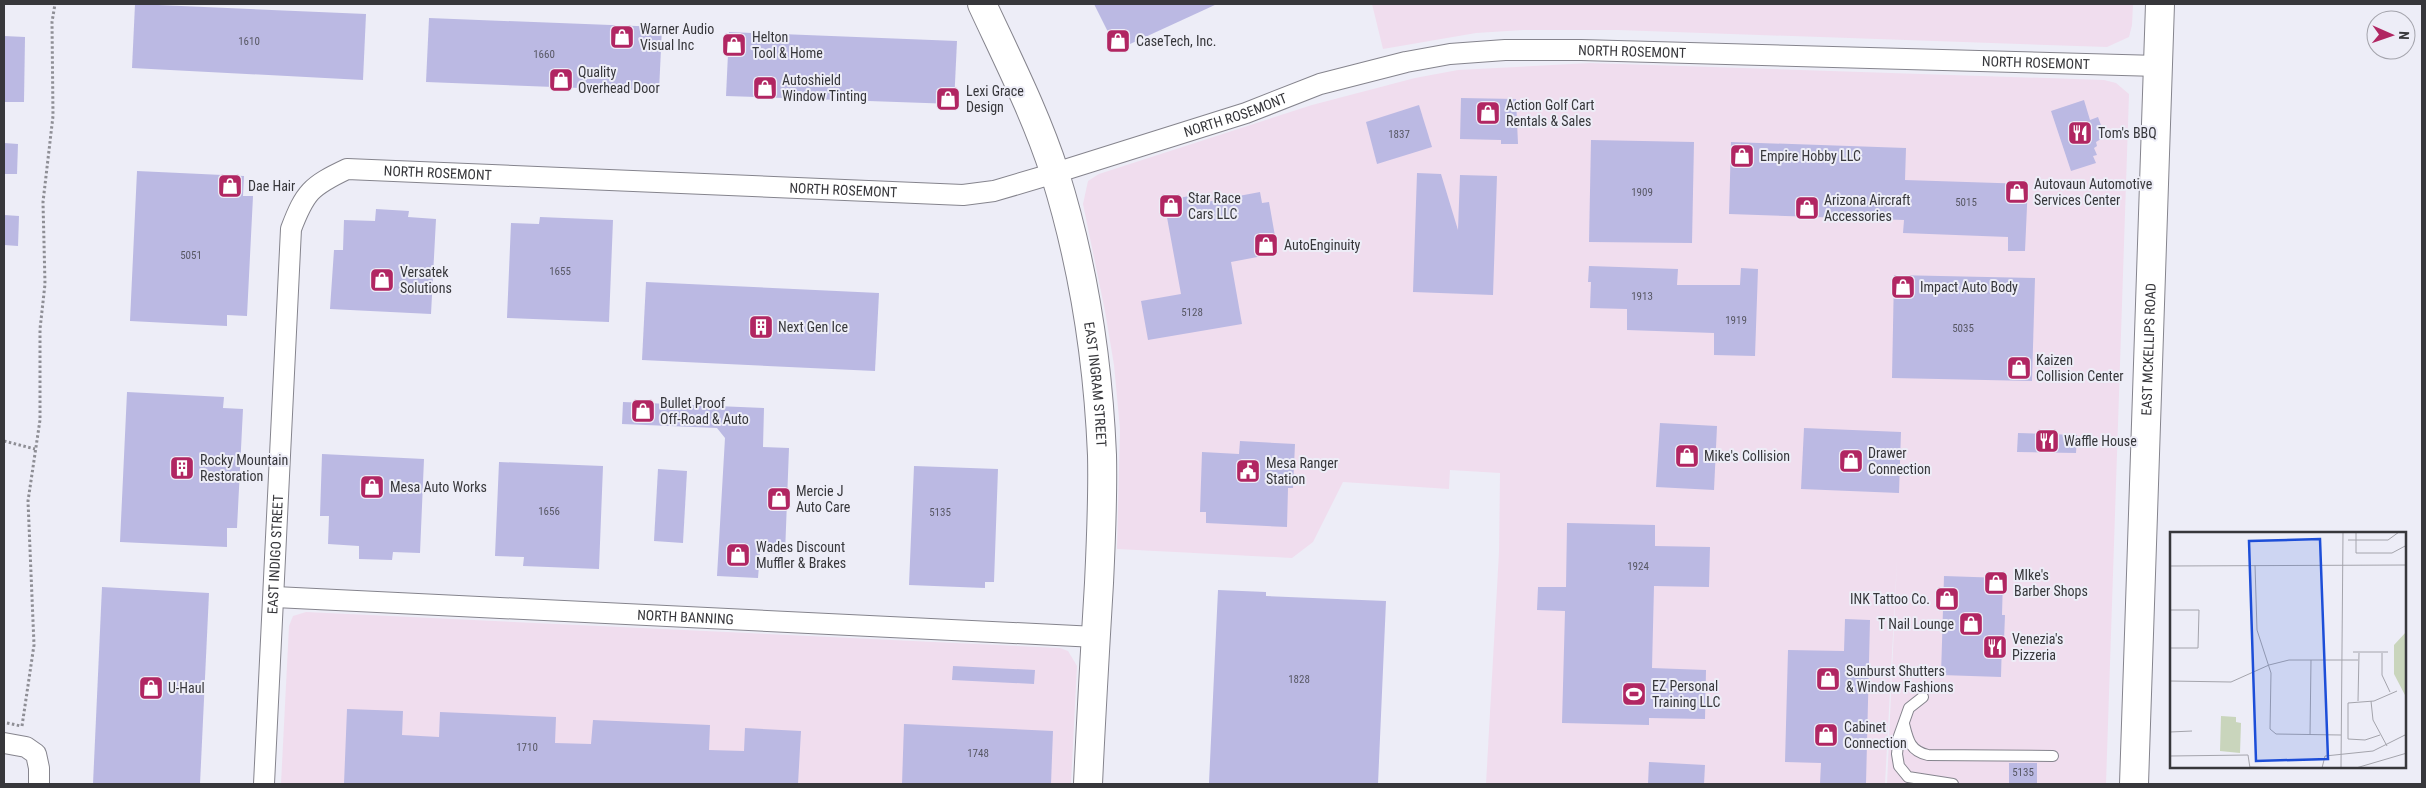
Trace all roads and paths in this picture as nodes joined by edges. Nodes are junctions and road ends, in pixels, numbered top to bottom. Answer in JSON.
{"nodes":[{"id":1,"x":55,"y":4,"type":"edge"},
{"id":2,"x":982,"y":4,"type":"edge"},
{"id":3,"x":2160,"y":4,"type":"edge"},
{"id":4,"x":2158,"y":66,"type":"junction"},
{"id":5,"x":1055,"y":174,"type":"junction"},
{"id":6,"x":319,"y":183,"type":"joint"},
{"id":7,"x":4,"y":441,"type":"edge"},
{"id":8,"x":35,"y":449,"type":"junction"},
{"id":9,"x":275,"y":597,"type":"junction"},
{"id":10,"x":1096,"y":638,"type":"junction"},
{"id":11,"x":1923,"y":697,"type":"dead end"},
{"id":12,"x":1904,"y":724,"type":"junction"},
{"id":13,"x":22,"y":726,"type":"dead end"},
{"id":14,"x":4,"y":743,"type":"edge"},
{"id":15,"x":2053,"y":756,"type":"dead end"},
{"id":16,"x":39,"y":784,"type":"edge"},
{"id":17,"x":264,"y":784,"type":"edge"},
{"id":18,"x":1088,"y":784,"type":"edge"},
{"id":19,"x":1953,"y":784,"type":"edge"},
{"id":20,"x":2134,"y":784,"type":"edge"}],
"edges":[{"from":1,"to":8,"type":"path"},
{"from":2,"to":5,"type":"street","name":"EAST INGRAM STREET"},
{"from":3,"to":4,"type":"street","name":"EAST MCKELLIPS ROAD"},
{"from":4,"to":5,"type":"street","name":"NORTH ROSEMONT"},
{"from":4,"to":20,"type":"street","name":"EAST MCKELLIPS ROAD"},
{"from":5,"to":6,"type":"street","name":"NORTH ROSEMONT"},
{"from":5,"to":10,"type":"street","name":"EAST INGRAM STREET"},
{"from":6,"to":9,"type":"street","name":"EAST INDIGO STREET"},
{"from":7,"to":8,"type":"path"},
{"from":8,"to":13,"type":"path"},
{"from":9,"to":10,"type":"street","name":"NORTH BANNING"},
{"from":9,"to":17,"type":"street","name":"EAST INDIGO STREET"},
{"from":10,"to":18,"type":"street","name":"EAST INGRAM STREET"},
{"from":11,"to":12,"type":"lane"},
{"from":12,"to":15,"type":"lane"},
{"from":12,"to":19,"type":"lane"},
{"from":14,"to":16,"type":"street"}]}
